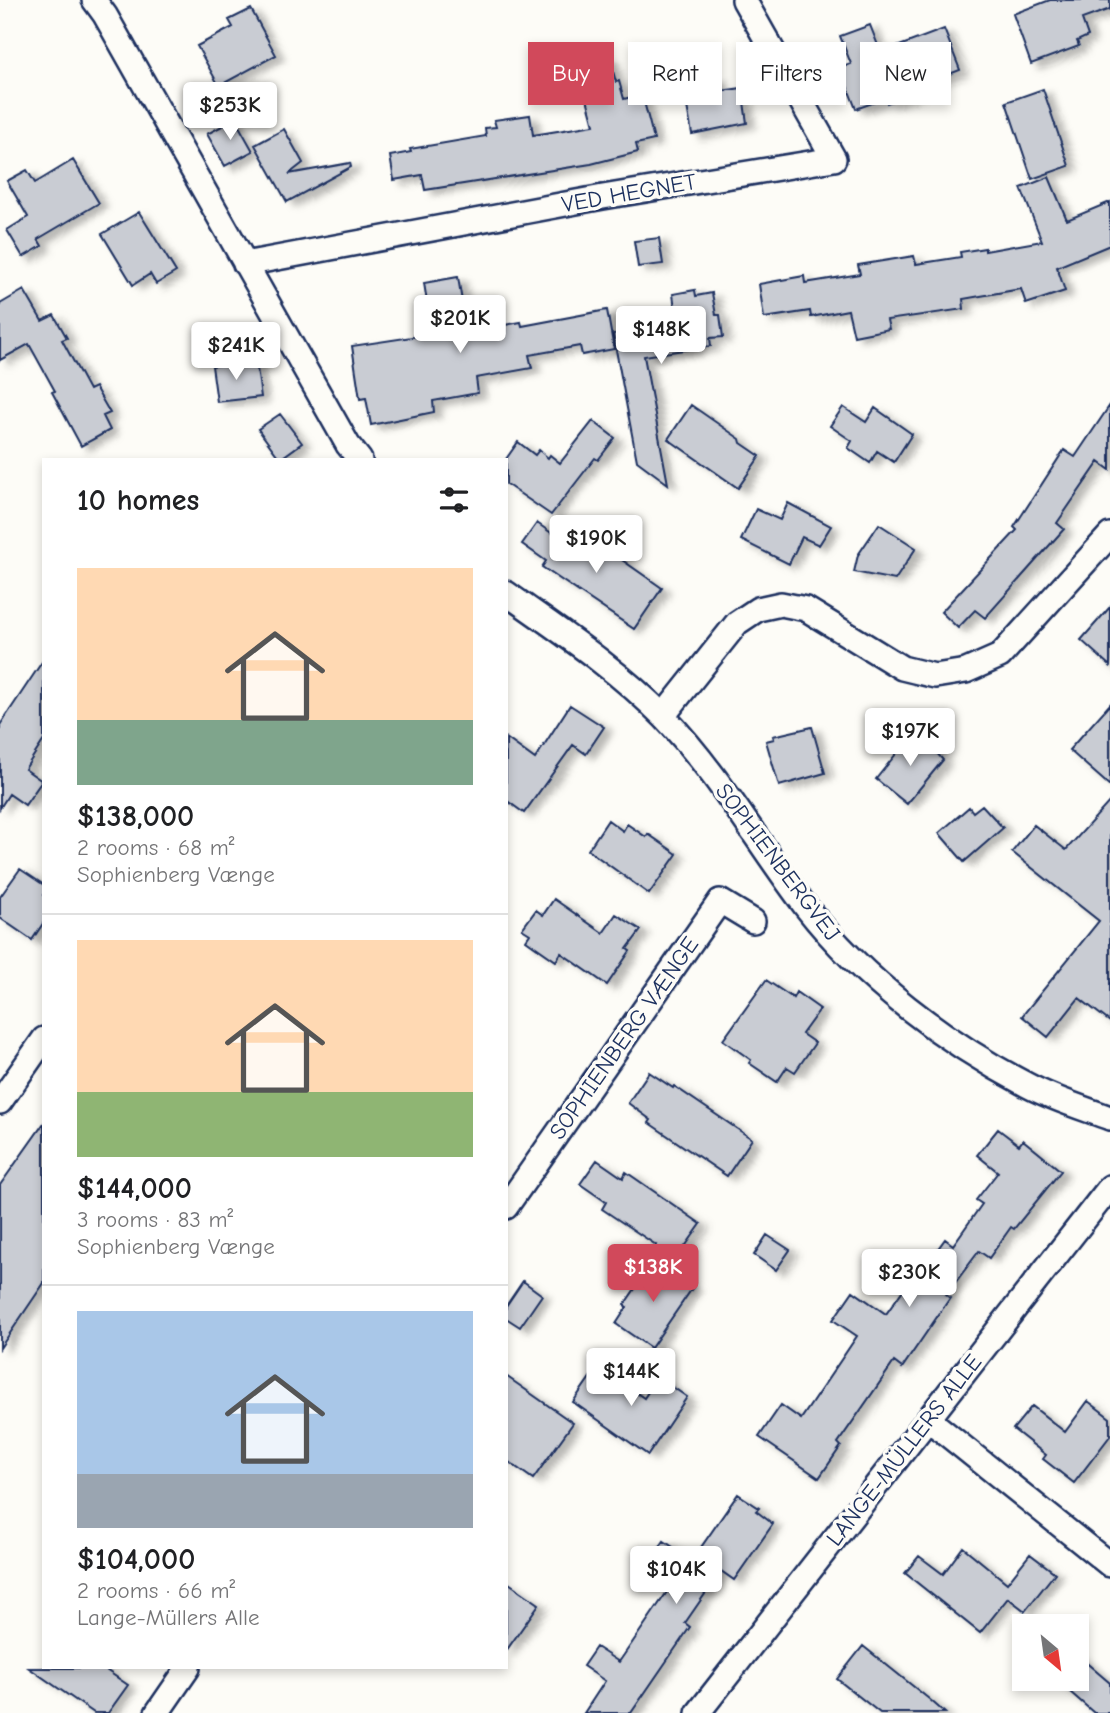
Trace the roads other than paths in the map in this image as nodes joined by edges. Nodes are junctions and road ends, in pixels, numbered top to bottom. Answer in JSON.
{"nodes":[{"id":1,"x":93,"y":0,"type":"edge"},
{"id":2,"x":744,"y":0,"type":"edge"},
{"id":3,"x":245,"y":264,"type":"junction"},
{"id":4,"x":358,"y":458,"type":"edge"},
{"id":5,"x":1110,"y":535,"type":"edge"},
{"id":6,"x":508,"y":594,"type":"edge"},
{"id":7,"x":663,"y":716,"type":"junction"},
{"id":8,"x":753,"y":921,"type":"dead end"},
{"id":9,"x":42,"y":1042,"type":"edge"},
{"id":10,"x":0,"y":1102,"type":"edge"},
{"id":11,"x":1110,"y":1118,"type":"edge"},
{"id":12,"x":1110,"y":1187,"type":"edge"},
{"id":13,"x":508,"y":1204,"type":"edge"},
{"id":14,"x":928,"y":1419,"type":"junction"},
{"id":15,"x":1110,"y":1566,"type":"edge"},
{"id":16,"x":187,"y":1669,"type":"edge"},
{"id":17,"x":157,"y":1713,"type":"edge"},
{"id":18,"x":698,"y":1713,"type":"edge"}],
"edges":[{"from":1,"to":3,"type":"street"},
{"from":2,"to":3,"type":"street","name":"VED HEGNET"},
{"from":3,"to":4,"type":"street"},
{"from":5,"to":7,"type":"street"},
{"from":6,"to":7,"type":"street","name":"SOPHIENBERGVEJ"},
{"from":7,"to":11,"type":"street","name":"SOPHIENBERGVEJ"},
{"from":8,"to":13,"type":"street","name":"SOPHIENBERG VÆNGE"},
{"from":9,"to":10,"type":"street"},
{"from":12,"to":14,"type":"street","name":"LANGE-MÜLLERS ALLE"},
{"from":14,"to":15,"type":"street"},
{"from":14,"to":18,"type":"street","name":"LANGE-MÜLLERS ALLE"},
{"from":16,"to":17,"type":"street"}]}
